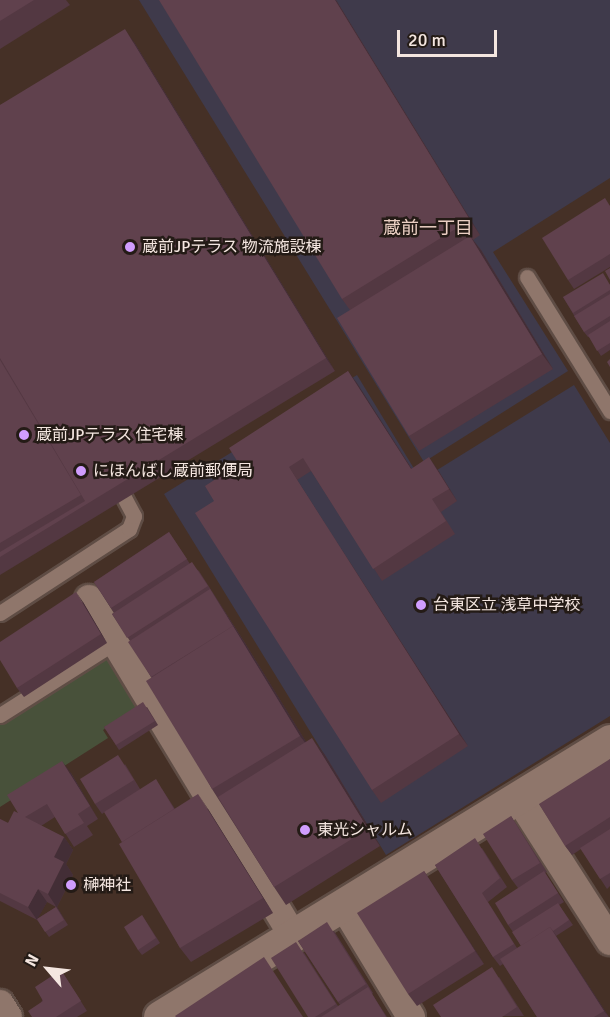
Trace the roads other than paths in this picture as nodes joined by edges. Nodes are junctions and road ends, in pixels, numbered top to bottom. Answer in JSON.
{"nodes":[{"id":1,"x":527,"y":277,"type":"dead end"},
{"id":2,"x":610,"y":411,"type":"edge"},
{"id":3,"x":121,"y":492,"type":"edge"},
{"id":4,"x":89,"y":599,"type":"dead end"},
{"id":5,"x":0,"y":613,"type":"edge"},
{"id":6,"x":115,"y":642,"type":"junction"},
{"id":7,"x":0,"y":715,"type":"edge"},
{"id":8,"x":610,"y":741,"type":"edge"},
{"id":9,"x":518,"y":797,"type":"junction"},
{"id":10,"x":343,"y":905,"type":"junction"},
{"id":11,"x":293,"y":936,"type":"junction"},
{"id":12,"x":610,"y":941,"type":"edge"},
{"id":13,"x":0,"y":1004,"type":"edge"},
{"id":14,"x":8,"y":1017,"type":"edge"},
{"id":15,"x":160,"y":1017,"type":"edge"},
{"id":16,"x":411,"y":1017,"type":"edge"}],
"edges":[{"from":1,"to":2,"type":"lane"},
{"from":3,"to":5,"type":"lane"},
{"from":4,"to":6,"type":"street"},
{"from":6,"to":7,"type":"lane"},
{"from":6,"to":11,"type":"street"},
{"from":8,"to":9,"type":"street"},
{"from":9,"to":10,"type":"street"},
{"from":9,"to":12,"type":"street"},
{"from":10,"to":11,"type":"street"},
{"from":10,"to":16,"type":"street"},
{"from":11,"to":15,"type":"street"},
{"from":13,"to":14,"type":"street"}]}
